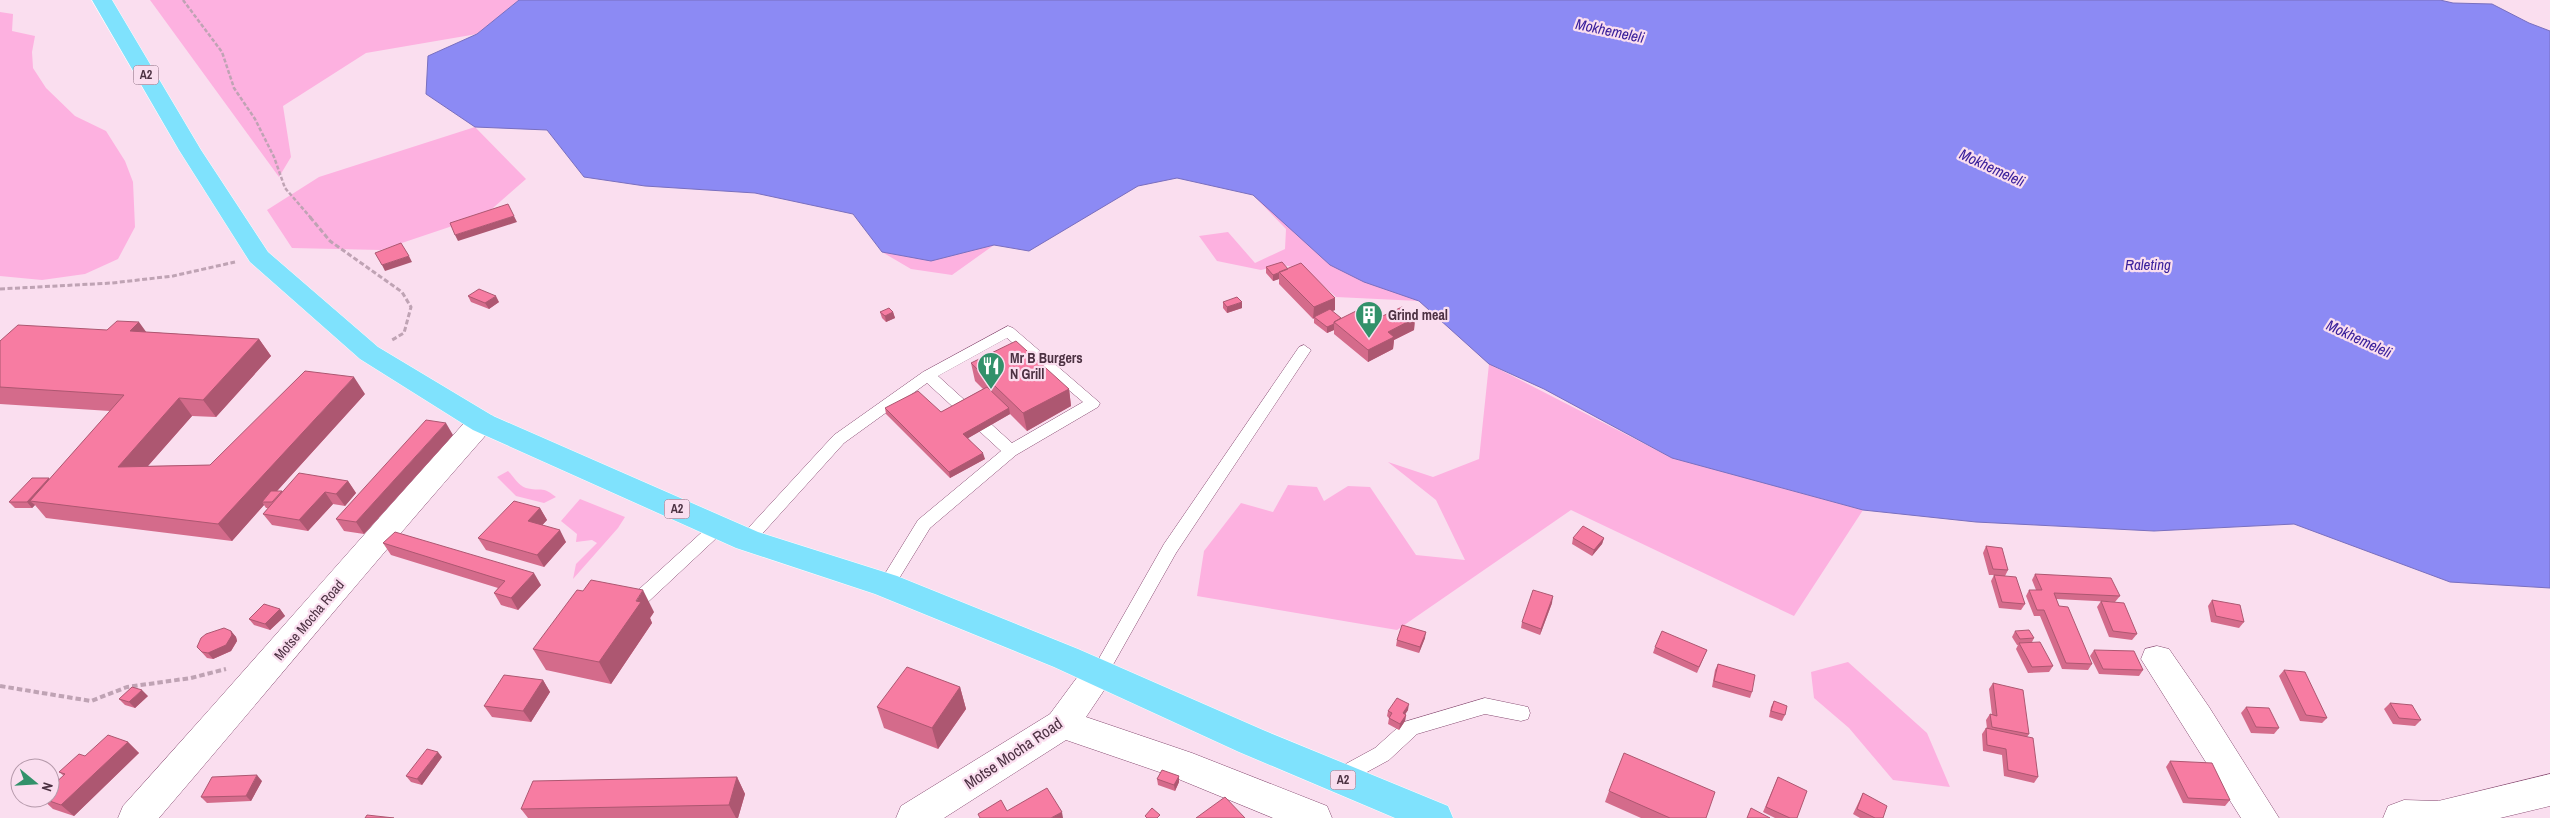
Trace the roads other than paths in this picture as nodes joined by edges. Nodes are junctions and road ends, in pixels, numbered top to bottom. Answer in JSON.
{"nodes":[{"id":1,"x":102,"y":0,"type":"edge"},
{"id":2,"x":1304,"y":350,"type":"dead end"},
{"id":3,"x":928,"y":375,"type":"junction"},
{"id":4,"x":483,"y":424,"type":"junction"},
{"id":5,"x":1012,"y":451,"type":"junction"},
{"id":6,"x":718,"y":527,"type":"junction"},
{"id":7,"x":747,"y":540,"type":"junction"},
{"id":8,"x":886,"y":585,"type":"junction"},
{"id":9,"x":642,"y":597,"type":"dead end"},
{"id":10,"x":2157,"y":659,"type":"dead end"},
{"id":11,"x":1099,"y":674,"type":"junction"},
{"id":12,"x":1521,"y":713,"type":"dead end"},
{"id":13,"x":1062,"y":724,"type":"junction"},
{"id":14,"x":1338,"y":778,"type":"junction"},
{"id":15,"x":2550,"y":790,"type":"edge"},
{"id":16,"x":136,"y":818,"type":"edge"},
{"id":17,"x":914,"y":818,"type":"edge"},
{"id":18,"x":1314,"y":818,"type":"edge"},
{"id":19,"x":1435,"y":818,"type":"edge"},
{"id":20,"x":2260,"y":818,"type":"edge"},
{"id":21,"x":2401,"y":818,"type":"edge"}],
"edges":[{"from":1,"to":4,"type":"main road","number":"A2"},
{"from":2,"to":11,"type":"lane"},
{"from":3,"to":5,"type":"lane"},
{"from":3,"to":5,"type":"lane"},
{"from":3,"to":7,"type":"lane"},
{"from":4,"to":6,"type":"main road","number":"A2"},
{"from":4,"to":16,"type":"street","name":"Motse Mocha Road"},
{"from":5,"to":8,"type":"lane"},
{"from":6,"to":7,"type":"main road","number":"A2"},
{"from":6,"to":9,"type":"lane"},
{"from":7,"to":8,"type":"main road","number":"A2"},
{"from":8,"to":11,"type":"main road","number":"A2"},
{"from":10,"to":20,"type":"street"},
{"from":11,"to":13,"type":"street","name":"Motse Mocha Road"},
{"from":11,"to":14,"type":"main road","number":"A2"},
{"from":12,"to":14,"type":"lane"},
{"from":13,"to":17,"type":"street","name":"Motse Mocha Road"},
{"from":13,"to":18,"type":"street"},
{"from":14,"to":19,"type":"main road","number":"A2"},
{"from":15,"to":21,"type":"street"}]}
